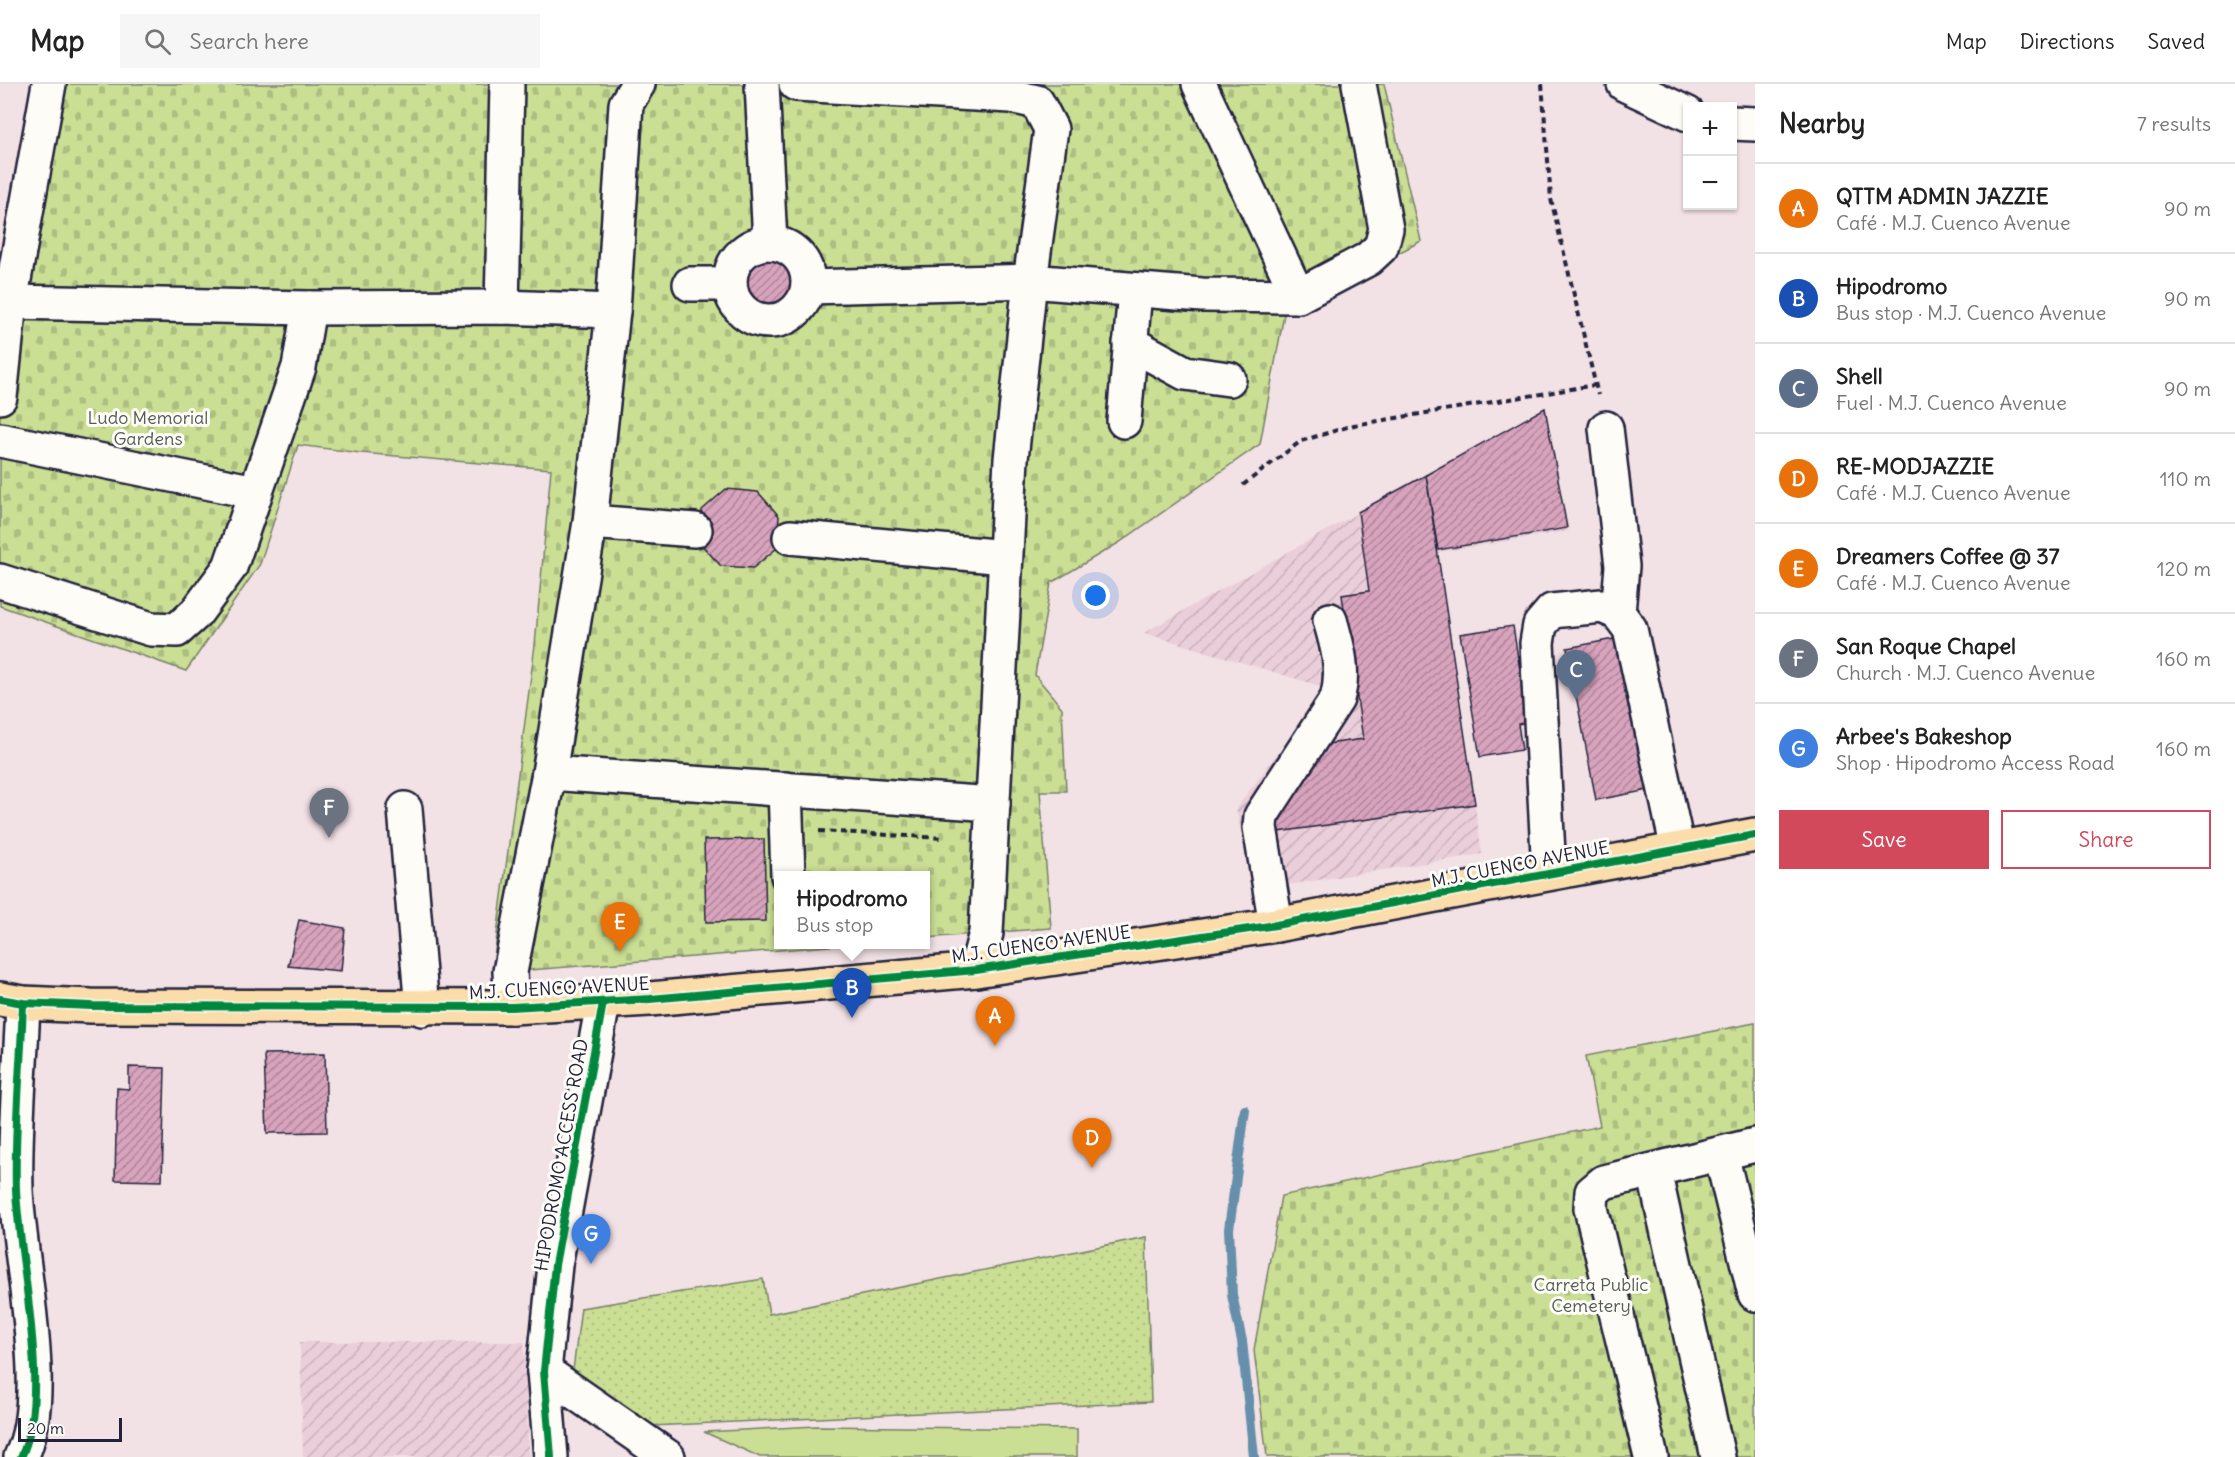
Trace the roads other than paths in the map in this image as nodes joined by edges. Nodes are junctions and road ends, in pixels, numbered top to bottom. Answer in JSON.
{"nodes":[{"id":1,"x":49,"y":84,"type":"edge"},
{"id":2,"x":507,"y":84,"type":"edge"},
{"id":3,"x":638,"y":84,"type":"edge"},
{"id":4,"x":762,"y":84,"type":"edge"},
{"id":5,"x":796,"y":84,"type":"edge"},
{"id":6,"x":1199,"y":84,"type":"edge"},
{"id":7,"x":1359,"y":84,"type":"edge"},
{"id":8,"x":1624,"y":84,"type":"edge"},
{"id":9,"x":1683,"y":112,"type":"edge"},
{"id":10,"x":1737,"y":123,"type":"edge"},
{"id":11,"x":1755,"y":124,"type":"edge"},
{"id":12,"x":770,"y":243,"type":"junction"},
{"id":13,"x":1030,"y":281,"type":"junction"},
{"id":14,"x":690,"y":284,"type":"dead end"},
{"id":15,"x":730,"y":284,"type":"junction"},
{"id":16,"x":808,"y":286,"type":"junction"},
{"id":17,"x":1134,"y":291,"type":"junction"},
{"id":18,"x":1298,"y":296,"type":"junction"},
{"id":19,"x":10,"y":302,"type":"junction"},
{"id":20,"x":502,"y":307,"type":"junction"},
{"id":21,"x":309,"y":308,"type":"junction"},
{"id":22,"x":613,"y":311,"type":"junction"},
{"id":23,"x":1130,"y":343,"type":"junction"},
{"id":24,"x":1229,"y":379,"type":"dead end"},
{"id":25,"x":0,"y":397,"type":"edge"},
{"id":26,"x":1124,"y":421,"type":"dead end"},
{"id":27,"x":1606,"y":428,"type":"road end"},
{"id":28,"x":0,"y":440,"type":"edge"},
{"id":29,"x":255,"y":492,"type":"junction"},
{"id":30,"x":590,"y":522,"type":"junction"},
{"id":31,"x":695,"y":530,"type":"dead end"},
{"id":32,"x":790,"y":537,"type":"dead end"},
{"id":33,"x":1005,"y":557,"type":"junction"},
{"id":34,"x":0,"y":581,"type":"edge"},
{"id":35,"x":1618,"y":613,"type":"junction"},
{"id":36,"x":1330,"y":620,"type":"dead end"},
{"id":37,"x":549,"y":773,"type":"junction"},
{"id":38,"x":785,"y":789,"type":"junction"},
{"id":39,"x":993,"y":804,"type":"junction"},
{"id":40,"x":405,"y":809,"type":"dead end"},
{"id":41,"x":1755,"y":835,"type":"edge"},
{"id":42,"x":1678,"y":850,"type":"junction"},
{"id":43,"x":788,"y":871,"type":"edge"},
{"id":44,"x":1549,"y":873,"type":"junction"},
{"id":45,"x":1276,"y":925,"type":"junction"},
{"id":46,"x":976,"y":970,"type":"junction"},
{"id":47,"x":11,"y":1001,"type":"edge"},
{"id":48,"x":603,"y":1003,"type":"junction"},
{"id":49,"x":512,"y":1007,"type":"junction"},
{"id":50,"x":422,"y":1009,"type":"junction"},
{"id":51,"x":1755,"y":1145,"type":"edge"},
{"id":52,"x":1721,"y":1154,"type":"junction"},
{"id":53,"x":1653,"y":1171,"type":"junction"},
{"id":54,"x":1755,"y":1294,"type":"edge"},
{"id":55,"x":544,"y":1371,"type":"junction"},
{"id":56,"x":21,"y":1457,"type":"edge"},
{"id":57,"x":551,"y":1457,"type":"edge"},
{"id":58,"x":668,"y":1457,"type":"edge"},
{"id":59,"x":1651,"y":1457,"type":"edge"},
{"id":60,"x":1718,"y":1457,"type":"edge"}],
"edges":[{"from":1,"to":19,"type":"street"},
{"from":2,"to":20,"type":"street"},
{"from":3,"to":22,"type":"street"},
{"from":4,"to":12,"type":"street"},
{"from":5,"to":13,"type":"street"},
{"from":6,"to":18,"type":"street"},
{"from":7,"to":18,"type":"street"},
{"from":8,"to":9,"type":"street"},
{"from":10,"to":11,"type":"street"},
{"from":12,"to":15,"type":"street"},
{"from":12,"to":16,"type":"street"},
{"from":13,"to":16,"type":"street"},
{"from":13,"to":17,"type":"street"},
{"from":13,"to":33,"type":"street"},
{"from":14,"to":15,"type":"street"},
{"from":15,"to":16,"type":"street"},
{"from":17,"to":18,"type":"street"},
{"from":17,"to":23,"type":"street"},
{"from":19,"to":21,"type":"street"},
{"from":19,"to":25,"type":"street"},
{"from":20,"to":21,"type":"street"},
{"from":20,"to":22,"type":"street"},
{"from":21,"to":29,"type":"street"},
{"from":22,"to":30,"type":"street"},
{"from":23,"to":24,"type":"street"},
{"from":23,"to":26,"type":"street"},
{"from":27,"to":35,"type":"street"},
{"from":28,"to":29,"type":"street"},
{"from":29,"to":34,"type":"street"},
{"from":30,"to":31,"type":"street"},
{"from":30,"to":37,"type":"street"},
{"from":32,"to":33,"type":"street"},
{"from":33,"to":39,"type":"street"},
{"from":35,"to":42,"type":"street"},
{"from":35,"to":44,"type":"street"},
{"from":36,"to":45,"type":"street"},
{"from":37,"to":38,"type":"street"},
{"from":37,"to":49,"type":"street"},
{"from":38,"to":39,"type":"street"},
{"from":38,"to":43,"type":"street"},
{"from":39,"to":46,"type":"street"},
{"from":40,"to":50,"type":"street"},
{"from":41,"to":42,"type":"main road","name":"M.J. CUENCO AVENUE"},
{"from":42,"to":44,"type":"main road","name":"M.J. CUENCO AVENUE"},
{"from":44,"to":45,"type":"main road","name":"M.J. CUENCO AVENUE"},
{"from":45,"to":46,"type":"main road","name":"M.J. CUENCO AVENUE"},
{"from":46,"to":48,"type":"main road","name":"M.J. CUENCO AVENUE"},
{"from":47,"to":50,"type":"main road","name":"M.J. CUENCO AVENUE"},
{"from":47,"to":56,"type":"street"},
{"from":48,"to":49,"type":"main road","name":"M.J. CUENCO AVENUE"},
{"from":48,"to":55,"type":"street","name":"HIPODROMO ACCESS ROAD"},
{"from":49,"to":50,"type":"main road","name":"M.J. CUENCO AVENUE"},
{"from":51,"to":52,"type":"street"},
{"from":52,"to":53,"type":"street"},
{"from":52,"to":54,"type":"street"},
{"from":53,"to":59,"type":"street"},
{"from":53,"to":60,"type":"street"},
{"from":55,"to":57,"type":"street","name":"HIPODROMO ACCESS ROAD"},
{"from":55,"to":58,"type":"street"}]}
